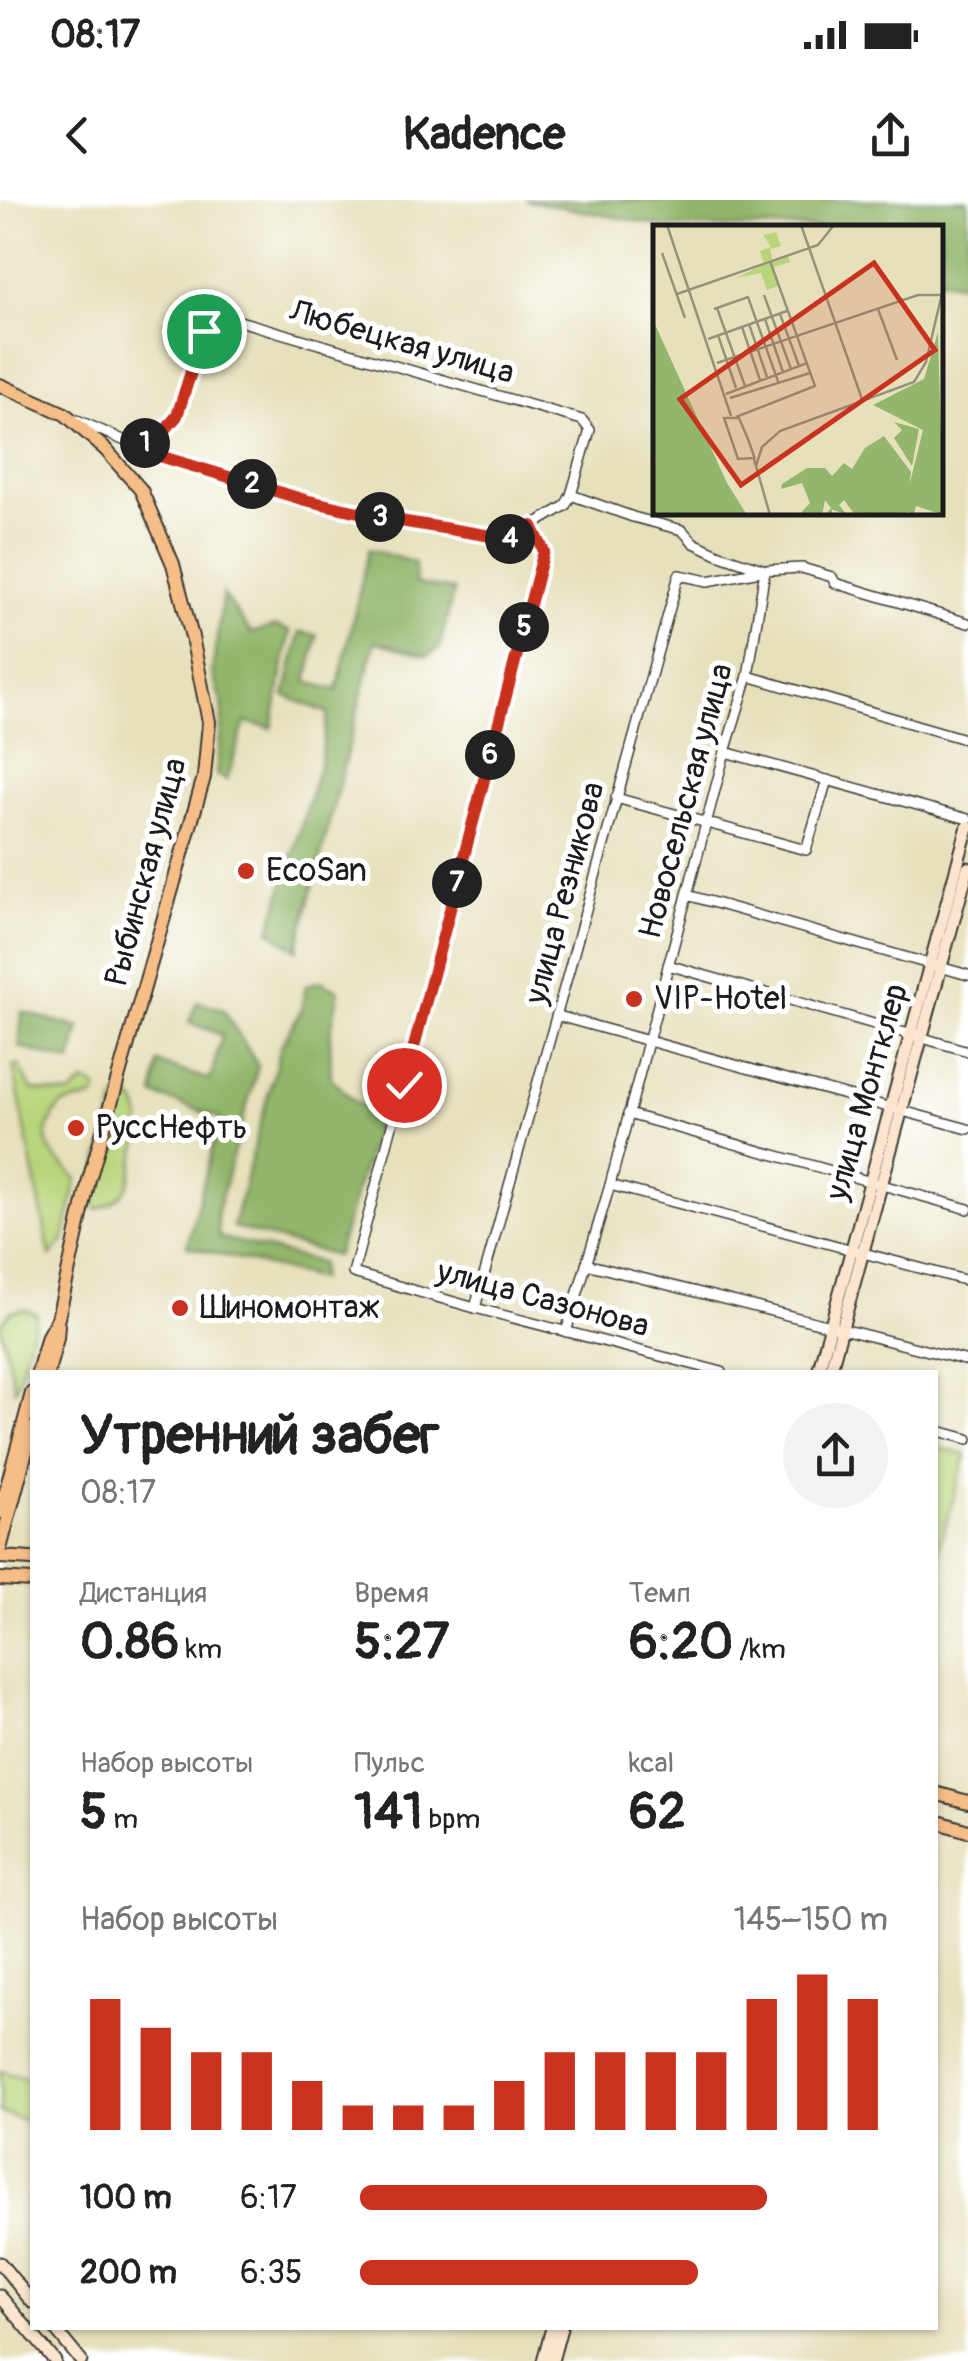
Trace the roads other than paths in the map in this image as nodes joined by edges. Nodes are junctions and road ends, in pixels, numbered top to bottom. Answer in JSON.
{"nodes":[{"id":1,"x":0,"y":386,"type":"edge"},
{"id":2,"x":65,"y":414,"type":"junction"},
{"id":3,"x":136,"y":446,"type":"junction"},
{"id":4,"x":571,"y":495,"type":"junction"},
{"id":5,"x":532,"y":526,"type":"junction"},
{"id":6,"x":766,"y":570,"type":"junction"},
{"id":7,"x":968,"y":623,"type":"edge"},
{"id":8,"x":748,"y":676,"type":"junction"},
{"id":9,"x":968,"y":740,"type":"edge"},
{"id":10,"x":725,"y":752,"type":"junction"},
{"id":11,"x":827,"y":780,"type":"junction"},
{"id":12,"x":616,"y":798,"type":"junction"},
{"id":13,"x":968,"y":822,"type":"edge"},
{"id":14,"x":706,"y":823,"type":"junction"},
{"id":15,"x":968,"y":868,"type":"edge"},
{"id":16,"x":960,"y":894,"type":"edge"},
{"id":17,"x":687,"y":895,"type":"junction"},
{"id":18,"x":668,"y":965,"type":"junction"},
{"id":19,"x":936,"y":966,"type":"junction"},
{"id":20,"x":968,"y":976,"type":"edge"},
{"id":21,"x":558,"y":1016,"type":"junction"},
{"id":22,"x":916,"y":1036,"type":"junction"},
{"id":23,"x":648,"y":1040,"type":"junction"},
{"id":24,"x":968,"y":1051,"type":"edge"},
{"id":25,"x":896,"y":1109,"type":"junction"},
{"id":26,"x":628,"y":1114,"type":"junction"},
{"id":27,"x":968,"y":1129,"type":"edge"},
{"id":28,"x":876,"y":1183,"type":"junction"},
{"id":29,"x":610,"y":1184,"type":"junction"},
{"id":30,"x":968,"y":1209,"type":"edge"},
{"id":31,"x":857,"y":1252,"type":"junction"},
{"id":32,"x":586,"y":1264,"type":"junction"},
{"id":33,"x":968,"y":1281,"type":"edge"},
{"id":34,"x":475,"y":1308,"type":"junction"},
{"id":35,"x":58,"y":1318,"type":"junction"},
{"id":36,"x":837,"y":1326,"type":"junction"},
{"id":37,"x":566,"y":1332,"type":"junction"},
{"id":38,"x":968,"y":1361,"type":"edge"},
{"id":39,"x":39,"y":1370,"type":"edge"},
{"id":40,"x":49,"y":1370,"type":"edge"},
{"id":41,"x":714,"y":1370,"type":"edge"},
{"id":42,"x":819,"y":1370,"type":"edge"},
{"id":43,"x":830,"y":1370,"type":"edge"},
{"id":44,"x":30,"y":1400,"type":"edge"},
{"id":45,"x":938,"y":1431,"type":"edge"},
{"id":46,"x":30,"y":1436,"type":"edge"},
{"id":47,"x":968,"y":1439,"type":"edge"},
{"id":48,"x":0,"y":1512,"type":"edge"},
{"id":49,"x":0,"y":1548,"type":"edge"},
{"id":50,"x":0,"y":1558,"type":"edge"},
{"id":51,"x":30,"y":1559,"type":"edge"},
{"id":52,"x":0,"y":1579,"type":"edge"},
{"id":53,"x":30,"y":1581,"type":"edge"},
{"id":54,"x":938,"y":1794,"type":"edge"},
{"id":55,"x":968,"y":1802,"type":"edge"},
{"id":56,"x":938,"y":1823,"type":"edge"},
{"id":57,"x":968,"y":1831,"type":"edge"},
{"id":58,"x":0,"y":2263,"type":"edge"},
{"id":59,"x":0,"y":2296,"type":"edge"},
{"id":60,"x":30,"y":2300,"type":"edge"},
{"id":61,"x":56,"y":2330,"type":"edge"},
{"id":62,"x":551,"y":2330,"type":"edge"},
{"id":63,"x":560,"y":2330,"type":"edge"},
{"id":64,"x":56,"y":2361,"type":"edge"},
{"id":65,"x":82,"y":2361,"type":"edge"},
{"id":66,"x":543,"y":2361,"type":"edge"},
{"id":67,"x":552,"y":2361,"type":"edge"}],
"edges":[{"from":1,"to":2,"type":"main road","name":"Рыбинская улица"},
{"from":2,"to":3,"type":"street"},
{"from":2,"to":35,"type":"main road","name":"Рыбинская улица"},
{"from":3,"to":4,"type":"street","name":"Любецкая улица"},
{"from":3,"to":5,"type":"street"},
{"from":4,"to":5,"type":"street","name":"Любецкая улица"},
{"from":4,"to":6,"type":"street"},
{"from":5,"to":34,"type":"street","name":"улица Сазонова"},
{"from":6,"to":7,"type":"street"},
{"from":6,"to":8,"type":"street","name":"Новосельская улица"},
{"from":6,"to":12,"type":"street","name":"улица Резникова"},
{"from":8,"to":9,"type":"street"},
{"from":8,"to":10,"type":"street","name":"Новосельская улица"},
{"from":10,"to":11,"type":"street"},
{"from":10,"to":14,"type":"street","name":"Новосельская улица"},
{"from":11,"to":13,"type":"street"},
{"from":11,"to":14,"type":"street"},
{"from":12,"to":14,"type":"street"},
{"from":12,"to":21,"type":"street","name":"улица Резникова"},
{"from":13,"to":16,"type":"street","name":"улица Монтклер"},
{"from":14,"to":17,"type":"street","name":"Новосельская улица"},
{"from":15,"to":16,"type":"street","name":"улица Монтклер"},
{"from":16,"to":19,"type":"street","name":"улица Монтклер"},
{"from":17,"to":18,"type":"street","name":"Новосельская улица"},
{"from":17,"to":19,"type":"street"},
{"from":18,"to":22,"type":"street"},
{"from":18,"to":23,"type":"street","name":"Новосельская улица"},
{"from":19,"to":20,"type":"street"},
{"from":19,"to":22,"type":"street","name":"улица Монтклер"},
{"from":21,"to":23,"type":"street"},
{"from":21,"to":34,"type":"street","name":"улица Резникова"},
{"from":22,"to":24,"type":"street"},
{"from":22,"to":25,"type":"street","name":"улица Монтклер"},
{"from":23,"to":25,"type":"street"},
{"from":23,"to":26,"type":"street","name":"Новосельская улица"},
{"from":25,"to":27,"type":"street"},
{"from":25,"to":28,"type":"street","name":"улица Монтклер"},
{"from":26,"to":28,"type":"street"},
{"from":26,"to":29,"type":"street","name":"Новосельская улица"},
{"from":28,"to":30,"type":"street"},
{"from":28,"to":31,"type":"street","name":"улица Монтклер"},
{"from":29,"to":31,"type":"street"},
{"from":29,"to":32,"type":"street","name":"Новосельская улица"},
{"from":31,"to":33,"type":"street"},
{"from":31,"to":36,"type":"street","name":"улица Монтклер"},
{"from":32,"to":36,"type":"street"},
{"from":32,"to":37,"type":"street","name":"Новосельская улица"},
{"from":34,"to":37,"type":"street","name":"улица Сазонова"},
{"from":35,"to":39,"type":"main road","name":"Рыбинская улица"},
{"from":35,"to":40,"type":"main road"},
{"from":36,"to":38,"type":"street"},
{"from":36,"to":42,"type":"street","name":"улица Монтклер"},
{"from":36,"to":43,"type":"street","name":"улица Монтклер"},
{"from":37,"to":41,"type":"street","name":"улица Сазонова"},
{"from":44,"to":48,"type":"main road"},
{"from":45,"to":47,"type":"street"},
{"from":46,"to":49,"type":"main road"},
{"from":50,"to":51,"type":"main road"},
{"from":52,"to":53,"type":"main road"},
{"from":54,"to":55,"type":"main road"},
{"from":56,"to":57,"type":"main road"},
{"from":58,"to":60,"type":"street"},
{"from":59,"to":64,"type":"street"},
{"from":61,"to":65,"type":"street"},
{"from":62,"to":66,"type":"street"},
{"from":63,"to":67,"type":"street"}]}
